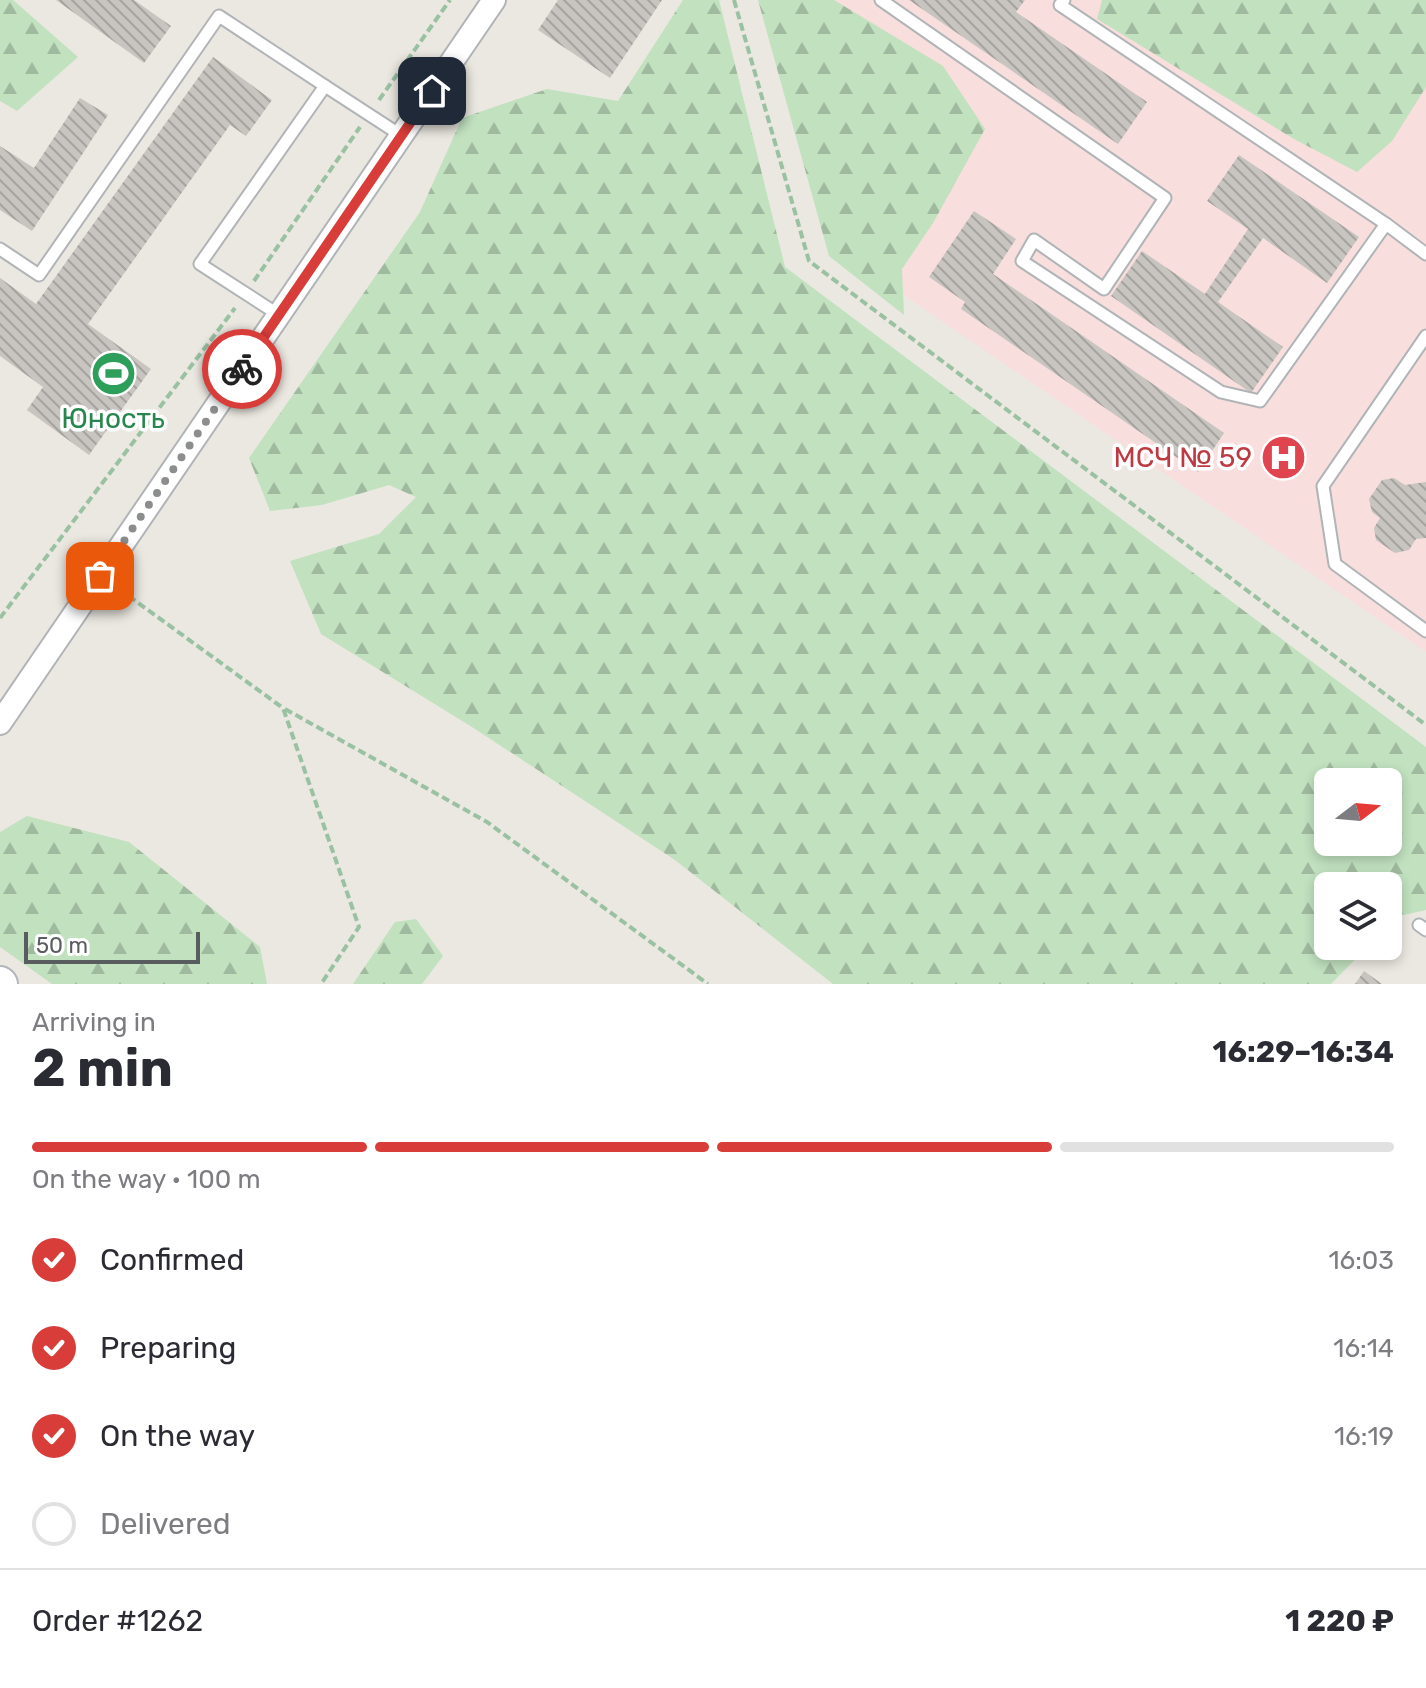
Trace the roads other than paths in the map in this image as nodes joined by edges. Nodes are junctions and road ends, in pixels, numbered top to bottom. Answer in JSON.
{"nodes":[{"id":1,"x":494,"y":0,"type":"edge"},
{"id":2,"x":881,"y":0,"type":"edge"},
{"id":3,"x":1064,"y":0,"type":"edge"},
{"id":4,"x":325,"y":86,"type":"junction"},
{"id":5,"x":402,"y":136,"type":"junction"},
{"id":6,"x":1386,"y":224,"type":"junction"},
{"id":7,"x":0,"y":249,"type":"edge"},
{"id":8,"x":1426,"y":254,"type":"edge"},
{"id":9,"x":279,"y":315,"type":"junction"},
{"id":10,"x":1426,"y":336,"type":"edge"},
{"id":11,"x":1426,"y":631,"type":"edge"},
{"id":12,"x":0,"y":723,"type":"edge"}],
"edges":[{"from":1,"to":5,"type":"street"},
{"from":2,"to":6,"type":"lane"},
{"from":3,"to":6,"type":"lane"},
{"from":4,"to":5,"type":"lane"},
{"from":4,"to":7,"type":"lane"},
{"from":4,"to":9,"type":"lane"},
{"from":5,"to":9,"type":"street"},
{"from":6,"to":8,"type":"lane"},
{"from":9,"to":12,"type":"street"},
{"from":10,"to":11,"type":"lane"}]}
